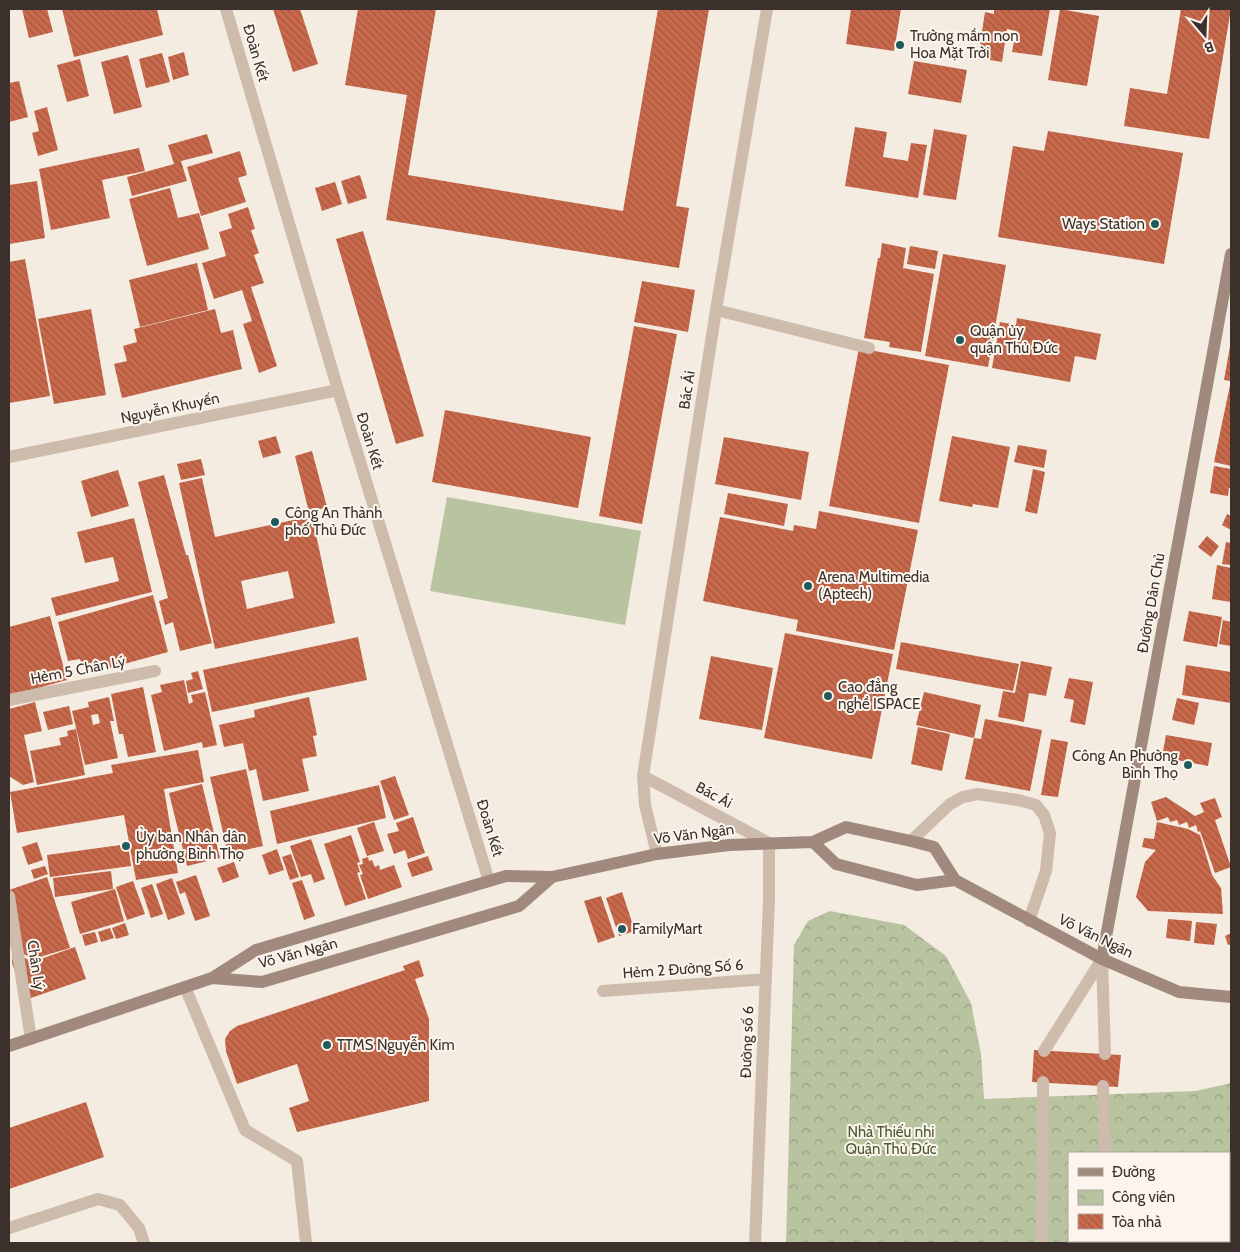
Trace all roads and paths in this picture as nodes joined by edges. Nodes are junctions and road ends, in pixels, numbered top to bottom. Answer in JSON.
{"nodes":[{"id":1,"x":226,"y":9,"type":"edge"},
{"id":2,"x":767,"y":9,"type":"edge"},
{"id":3,"x":1231,"y":254,"type":"edge"},
{"id":4,"x":716,"y":310,"type":"junction"},
{"id":5,"x":869,"y":348,"type":"dead end"},
{"id":6,"x":338,"y":390,"type":"junction"},
{"id":7,"x":9,"y":457,"type":"edge"},
{"id":8,"x":154,"y":671,"type":"dead end"},
{"id":9,"x":9,"y":700,"type":"edge"},
{"id":10,"x":644,"y":776,"type":"junction"},
{"id":11,"x":911,"y":841,"type":"junction"},
{"id":12,"x":813,"y":842,"type":"junction"},
{"id":13,"x":769,"y":843,"type":"junction"},
{"id":14,"x":657,"y":854,"type":"junction"},
{"id":15,"x":552,"y":877,"type":"junction"},
{"id":16,"x":955,"y":880,"type":"junction"},
{"id":17,"x":489,"y":881,"type":"junction"},
{"id":18,"x":9,"y":896,"type":"edge"},
{"id":19,"x":1029,"y":920,"type":"junction"},
{"id":20,"x":1102,"y":959,"type":"junction"},
{"id":21,"x":212,"y":978,"type":"junction"},
{"id":22,"x":766,"y":979,"type":"junction"},
{"id":23,"x":185,"y":986,"type":"junction"},
{"id":24,"x":603,"y":991,"type":"dead end"},
{"id":25,"x":1231,"y":996,"type":"edge"},
{"id":26,"x":31,"y":1039,"type":"junction"},
{"id":27,"x":9,"y":1046,"type":"edge"},
{"id":28,"x":1044,"y":1051,"type":"dead end"},
{"id":29,"x":1105,"y":1054,"type":"dead end"},
{"id":30,"x":1043,"y":1082,"type":"dead end"},
{"id":31,"x":1103,"y":1086,"type":"dead end"},
{"id":32,"x":1105,"y":1152,"type":"edge"},
{"id":33,"x":9,"y":1228,"type":"edge"},
{"id":34,"x":144,"y":1243,"type":"edge"},
{"id":35,"x":306,"y":1243,"type":"edge"},
{"id":36,"x":755,"y":1243,"type":"edge"},
{"id":37,"x":1042,"y":1243,"type":"edge"}],
"edges":[{"from":1,"to":6,"type":"street","name":"Đoàn Kết"},
{"from":2,"to":4,"type":"street","name":"Bác Ái"},
{"from":3,"to":20,"type":"main road","name":"Đường Dân Chủ"},
{"from":4,"to":5,"type":"street"},
{"from":4,"to":10,"type":"street","name":"Bác Ái"},
{"from":6,"to":7,"type":"street","name":"Nguyễn Khuyến"},
{"from":6,"to":17,"type":"street","name":"Đoàn Kết"},
{"from":8,"to":9,"type":"street","name":"Hẻm 5 Chân Lý"},
{"from":10,"to":13,"type":"street","name":"Bác Ái"},
{"from":10,"to":14,"type":"street","name":"Bác Ái"},
{"from":11,"to":12,"type":"main road","name":"Võ Văn Ngân"},
{"from":11,"to":16,"type":"main road","name":"Võ Văn Ngân"},
{"from":11,"to":19,"type":"street"},
{"from":12,"to":13,"type":"main road","name":"Võ Văn Ngân"},
{"from":12,"to":16,"type":"main road"},
{"from":13,"to":14,"type":"main road","name":"Võ Văn Ngân"},
{"from":13,"to":22,"type":"street","name":"Đường số 6"},
{"from":14,"to":15,"type":"main road","name":"Võ Văn Ngân"},
{"from":15,"to":17,"type":"main road","name":"Võ Văn Ngân"},
{"from":15,"to":21,"type":"main road","name":"Võ Văn Ngân"},
{"from":16,"to":19,"type":"main road","name":"Võ Văn Ngân"},
{"from":17,"to":21,"type":"main road","name":"Võ Văn Ngân"},
{"from":18,"to":26,"type":"street","name":"Chân Lý"},
{"from":19,"to":20,"type":"main road","name":"Võ Văn Ngân"},
{"from":20,"to":25,"type":"main road","name":"Võ Văn Ngân"},
{"from":20,"to":28,"type":"street"},
{"from":20,"to":29,"type":"street"},
{"from":21,"to":23,"type":"main road"},
{"from":22,"to":24,"type":"street","name":"Hẻm 2 Đường Số 6"},
{"from":22,"to":36,"type":"street","name":"Đường số 6"},
{"from":23,"to":26,"type":"main road"},
{"from":23,"to":35,"type":"street"},
{"from":26,"to":27,"type":"main road"},
{"from":30,"to":37,"type":"street"},
{"from":31,"to":32,"type":"street"},
{"from":33,"to":34,"type":"street"}]}
